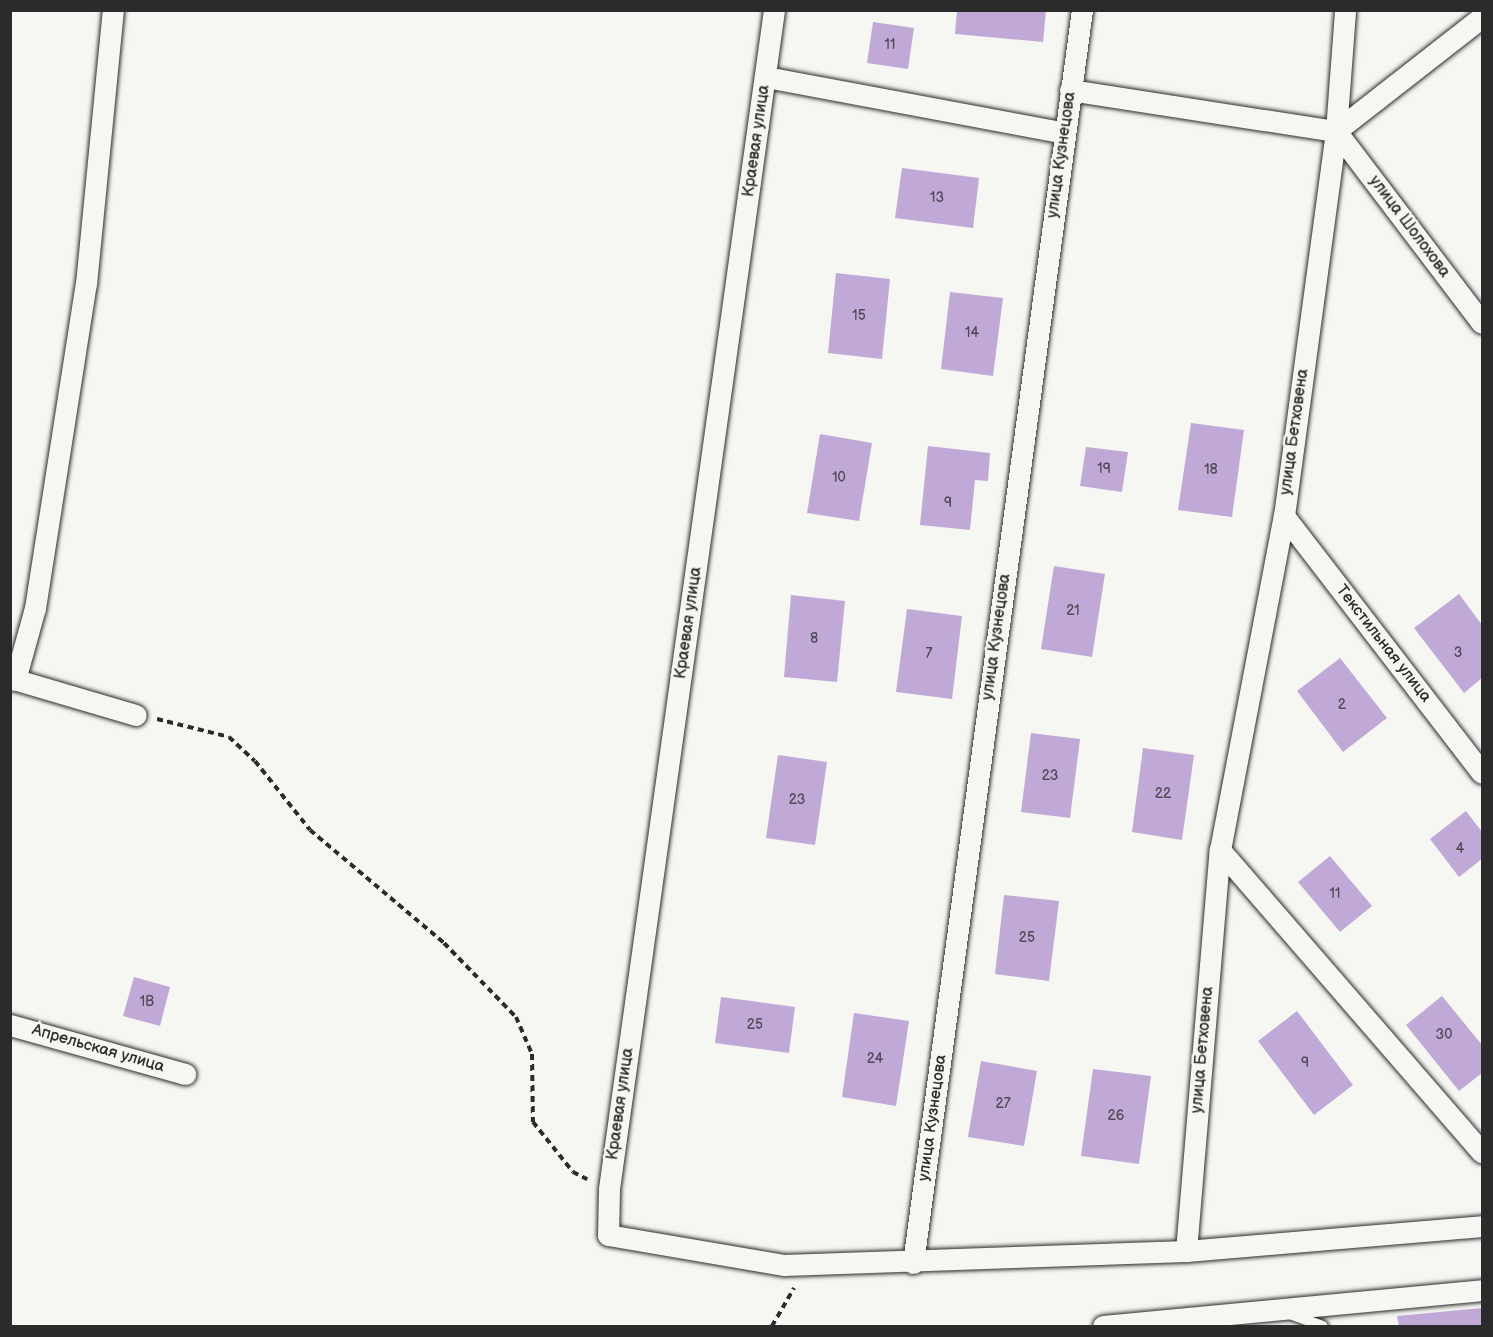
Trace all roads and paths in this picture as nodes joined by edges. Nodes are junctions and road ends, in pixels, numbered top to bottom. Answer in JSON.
{"nodes":[{"id":1,"x":113,"y":10,"type":"edge"},
{"id":2,"x":774,"y":10,"type":"edge"},
{"id":3,"x":1082,"y":10,"type":"edge"},
{"id":4,"x":1345,"y":10,"type":"edge"},
{"id":5,"x":1482,"y":17,"type":"edge"},
{"id":6,"x":766,"y":77,"type":"junction"},
{"id":7,"x":1070,"y":90,"type":"junction"},
{"id":8,"x":1336,"y":131,"type":"junction"},
{"id":9,"x":1065,"y":133,"type":"junction"},
{"id":10,"x":1482,"y":323,"type":"edge"},
{"id":11,"x":1284,"y":516,"type":"junction"},
{"id":12,"x":13,"y":679,"type":"edge"},
{"id":13,"x":136,"y":715,"type":"joint"},
{"id":14,"x":1482,"y":773,"type":"edge"},
{"id":15,"x":1220,"y":850,"type":"junction"},
{"id":16,"x":10,"y":1025,"type":"edge"},
{"id":17,"x":185,"y":1074,"type":"dead end"},
{"id":18,"x":1482,"y":1152,"type":"edge"},
{"id":19,"x":609,"y":1189,"type":"junction"},
{"id":20,"x":1482,"y":1226,"type":"edge"},
{"id":21,"x":1186,"y":1251,"type":"junction"},
{"id":22,"x":913,"y":1263,"type":"junction"},
{"id":23,"x":808,"y":1265,"type":"junction"},
{"id":24,"x":1482,"y":1290,"type":"edge"},
{"id":25,"x":1279,"y":1310,"type":"junction"},
{"id":26,"x":772,"y":1326,"type":"edge"},
{"id":27,"x":1103,"y":1326,"type":"edge"},
{"id":28,"x":1323,"y":1326,"type":"edge"}],
"edges":[{"from":1,"to":12,"type":"street"},
{"from":2,"to":6,"type":"street","name":"Краевая улица"},
{"from":3,"to":7,"type":"street","name":"улица Кузнецова"},
{"from":4,"to":8,"type":"street","name":"улица Бетховена"},
{"from":5,"to":8,"type":"street"},
{"from":6,"to":9,"type":"street"},
{"from":6,"to":19,"type":"street","name":"Краевая улица"},
{"from":7,"to":8,"type":"street"},
{"from":7,"to":9,"type":"street","name":"улица Кузнецова"},
{"from":8,"to":10,"type":"street","name":"улица Шолохова"},
{"from":8,"to":11,"type":"street","name":"улица Бетховена"},
{"from":9,"to":22,"type":"street","name":"улица Кузнецова"},
{"from":11,"to":14,"type":"street","name":"Текстильная улица"},
{"from":11,"to":15,"type":"street","name":"улица Бетховена"},
{"from":12,"to":13,"type":"street"},
{"from":13,"to":19,"type":"path"},
{"from":15,"to":18,"type":"street"},
{"from":15,"to":21,"type":"street","name":"улица Бетховена"},
{"from":16,"to":17,"type":"street","name":"Апрельская улица"},
{"from":19,"to":23,"type":"street","name":"Краевая улица"},
{"from":20,"to":21,"type":"street"},
{"from":21,"to":22,"type":"street"},
{"from":22,"to":23,"type":"street"},
{"from":23,"to":26,"type":"path"},
{"from":24,"to":25,"type":"street"},
{"from":25,"to":27,"type":"street"},
{"from":25,"to":28,"type":"lane"}]}
